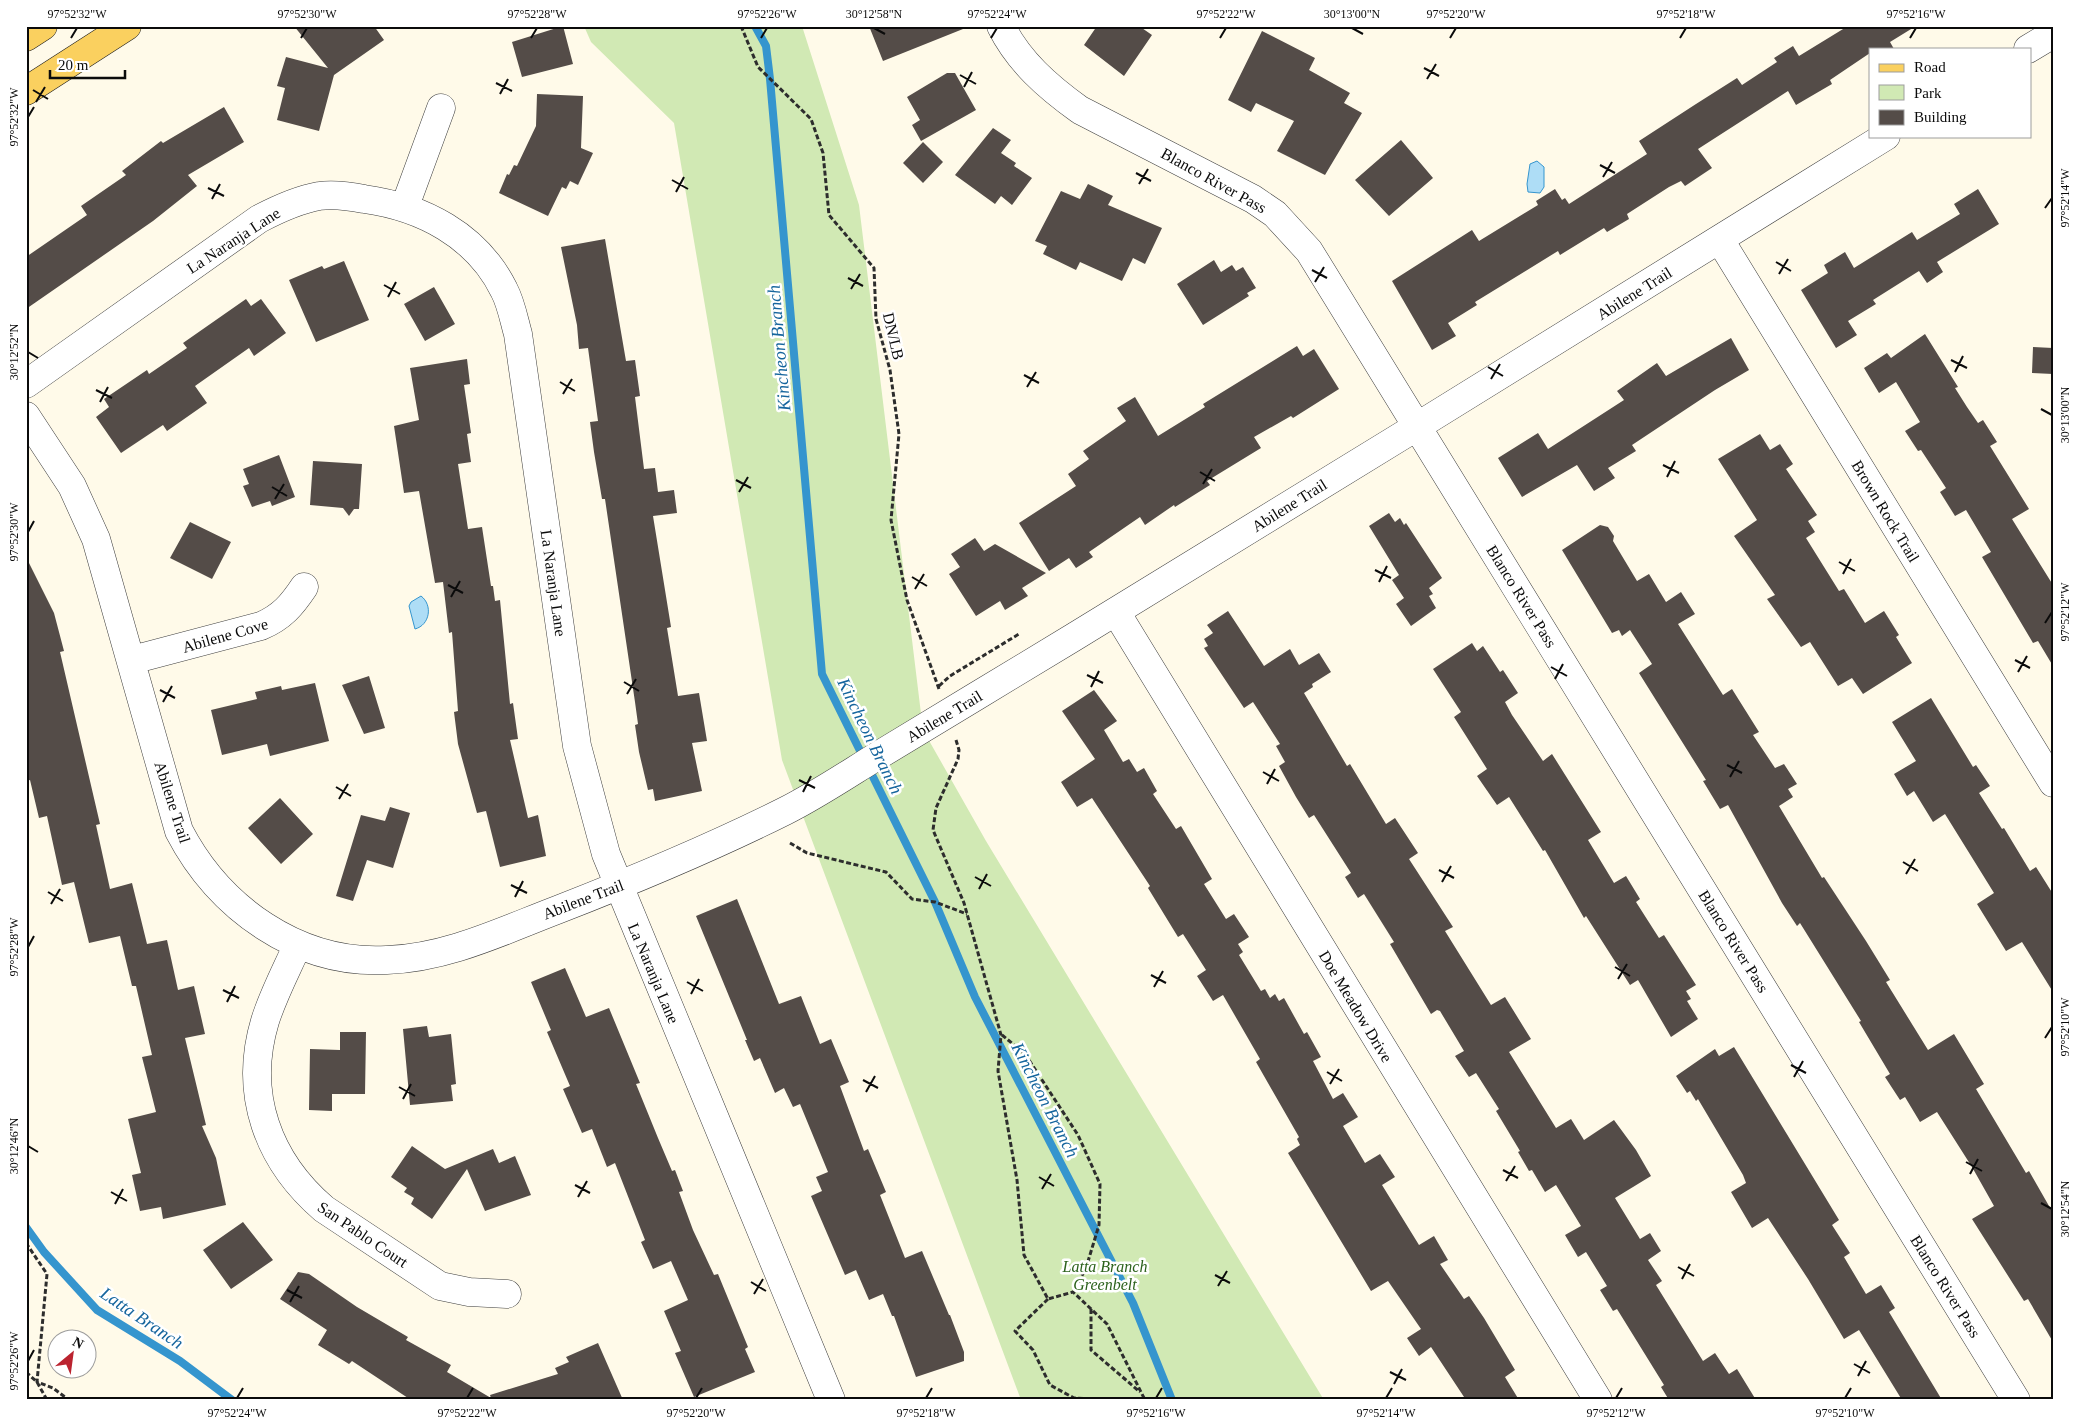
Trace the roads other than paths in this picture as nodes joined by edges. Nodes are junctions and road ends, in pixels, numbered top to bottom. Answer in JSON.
{"nodes":[{"id":1,"x":42,"y":26,"type":"edge"},
{"id":2,"x":128,"y":26,"type":"edge"},
{"id":3,"x":1001,"y":26,"type":"edge"},
{"id":4,"x":2053,"y":34,"type":"edge"},
{"id":5,"x":26,"y":37,"type":"edge"},
{"id":6,"x":2030,"y":48,"type":"edge"},
{"id":7,"x":26,"y":91,"type":"edge"},
{"id":8,"x":441,"y":108,"type":"dead end"},
{"id":9,"x":1883,"y":138,"type":"edge"},
{"id":10,"x":405,"y":206,"type":"junction"},
{"id":11,"x":1720,"y":240,"type":"junction"},
{"id":12,"x":26,"y":384,"type":"edge"},
{"id":13,"x":26,"y":416,"type":"edge"},
{"id":14,"x":1418,"y":426,"type":"junction"},
{"id":15,"x":304,"y":587,"type":"dead end"},
{"id":16,"x":1116,"y":612,"type":"junction"},
{"id":17,"x":132,"y":660,"type":"junction"},
{"id":18,"x":2053,"y":783,"type":"edge"},
{"id":19,"x":618,"y":886,"type":"junction"},
{"id":20,"x":298,"y":944,"type":"junction"},
{"id":21,"x":507,"y":1294,"type":"dead end"},
{"id":22,"x":831,"y":1400,"type":"edge"},
{"id":23,"x":1598,"y":1400,"type":"edge"},
{"id":24,"x":2016,"y":1400,"type":"edge"}],
"edges":[{"from":1,"to":5,"type":"main road"},
{"from":2,"to":7,"type":"main road"},
{"from":3,"to":14,"type":"street","name":"Blanco River Pass"},
{"from":4,"to":6,"type":"street"},
{"from":8,"to":10,"type":"street"},
{"from":9,"to":11,"type":"street","name":"Abilene Trail"},
{"from":10,"to":12,"type":"street","name":"La Naranja Lane"},
{"from":10,"to":19,"type":"street","name":"La Naranja Lane"},
{"from":11,"to":14,"type":"street","name":"Abilene Trail"},
{"from":11,"to":18,"type":"street","name":"Brown Rock Trail"},
{"from":13,"to":17,"type":"street","name":"Abilene Trail"},
{"from":14,"to":16,"type":"street","name":"Abilene Trail"},
{"from":14,"to":24,"type":"street","name":"Blanco River Pass"},
{"from":15,"to":17,"type":"street","name":"Abilene Cove"},
{"from":16,"to":19,"type":"street","name":"Abilene Trail"},
{"from":16,"to":23,"type":"street","name":"Doe Meadow Drive"},
{"from":17,"to":20,"type":"street","name":"Abilene Trail"},
{"from":19,"to":20,"type":"street","name":"Abilene Trail"},
{"from":19,"to":22,"type":"street","name":"La Naranja Lane"},
{"from":20,"to":21,"type":"street","name":"San Pablo Court"}]}
